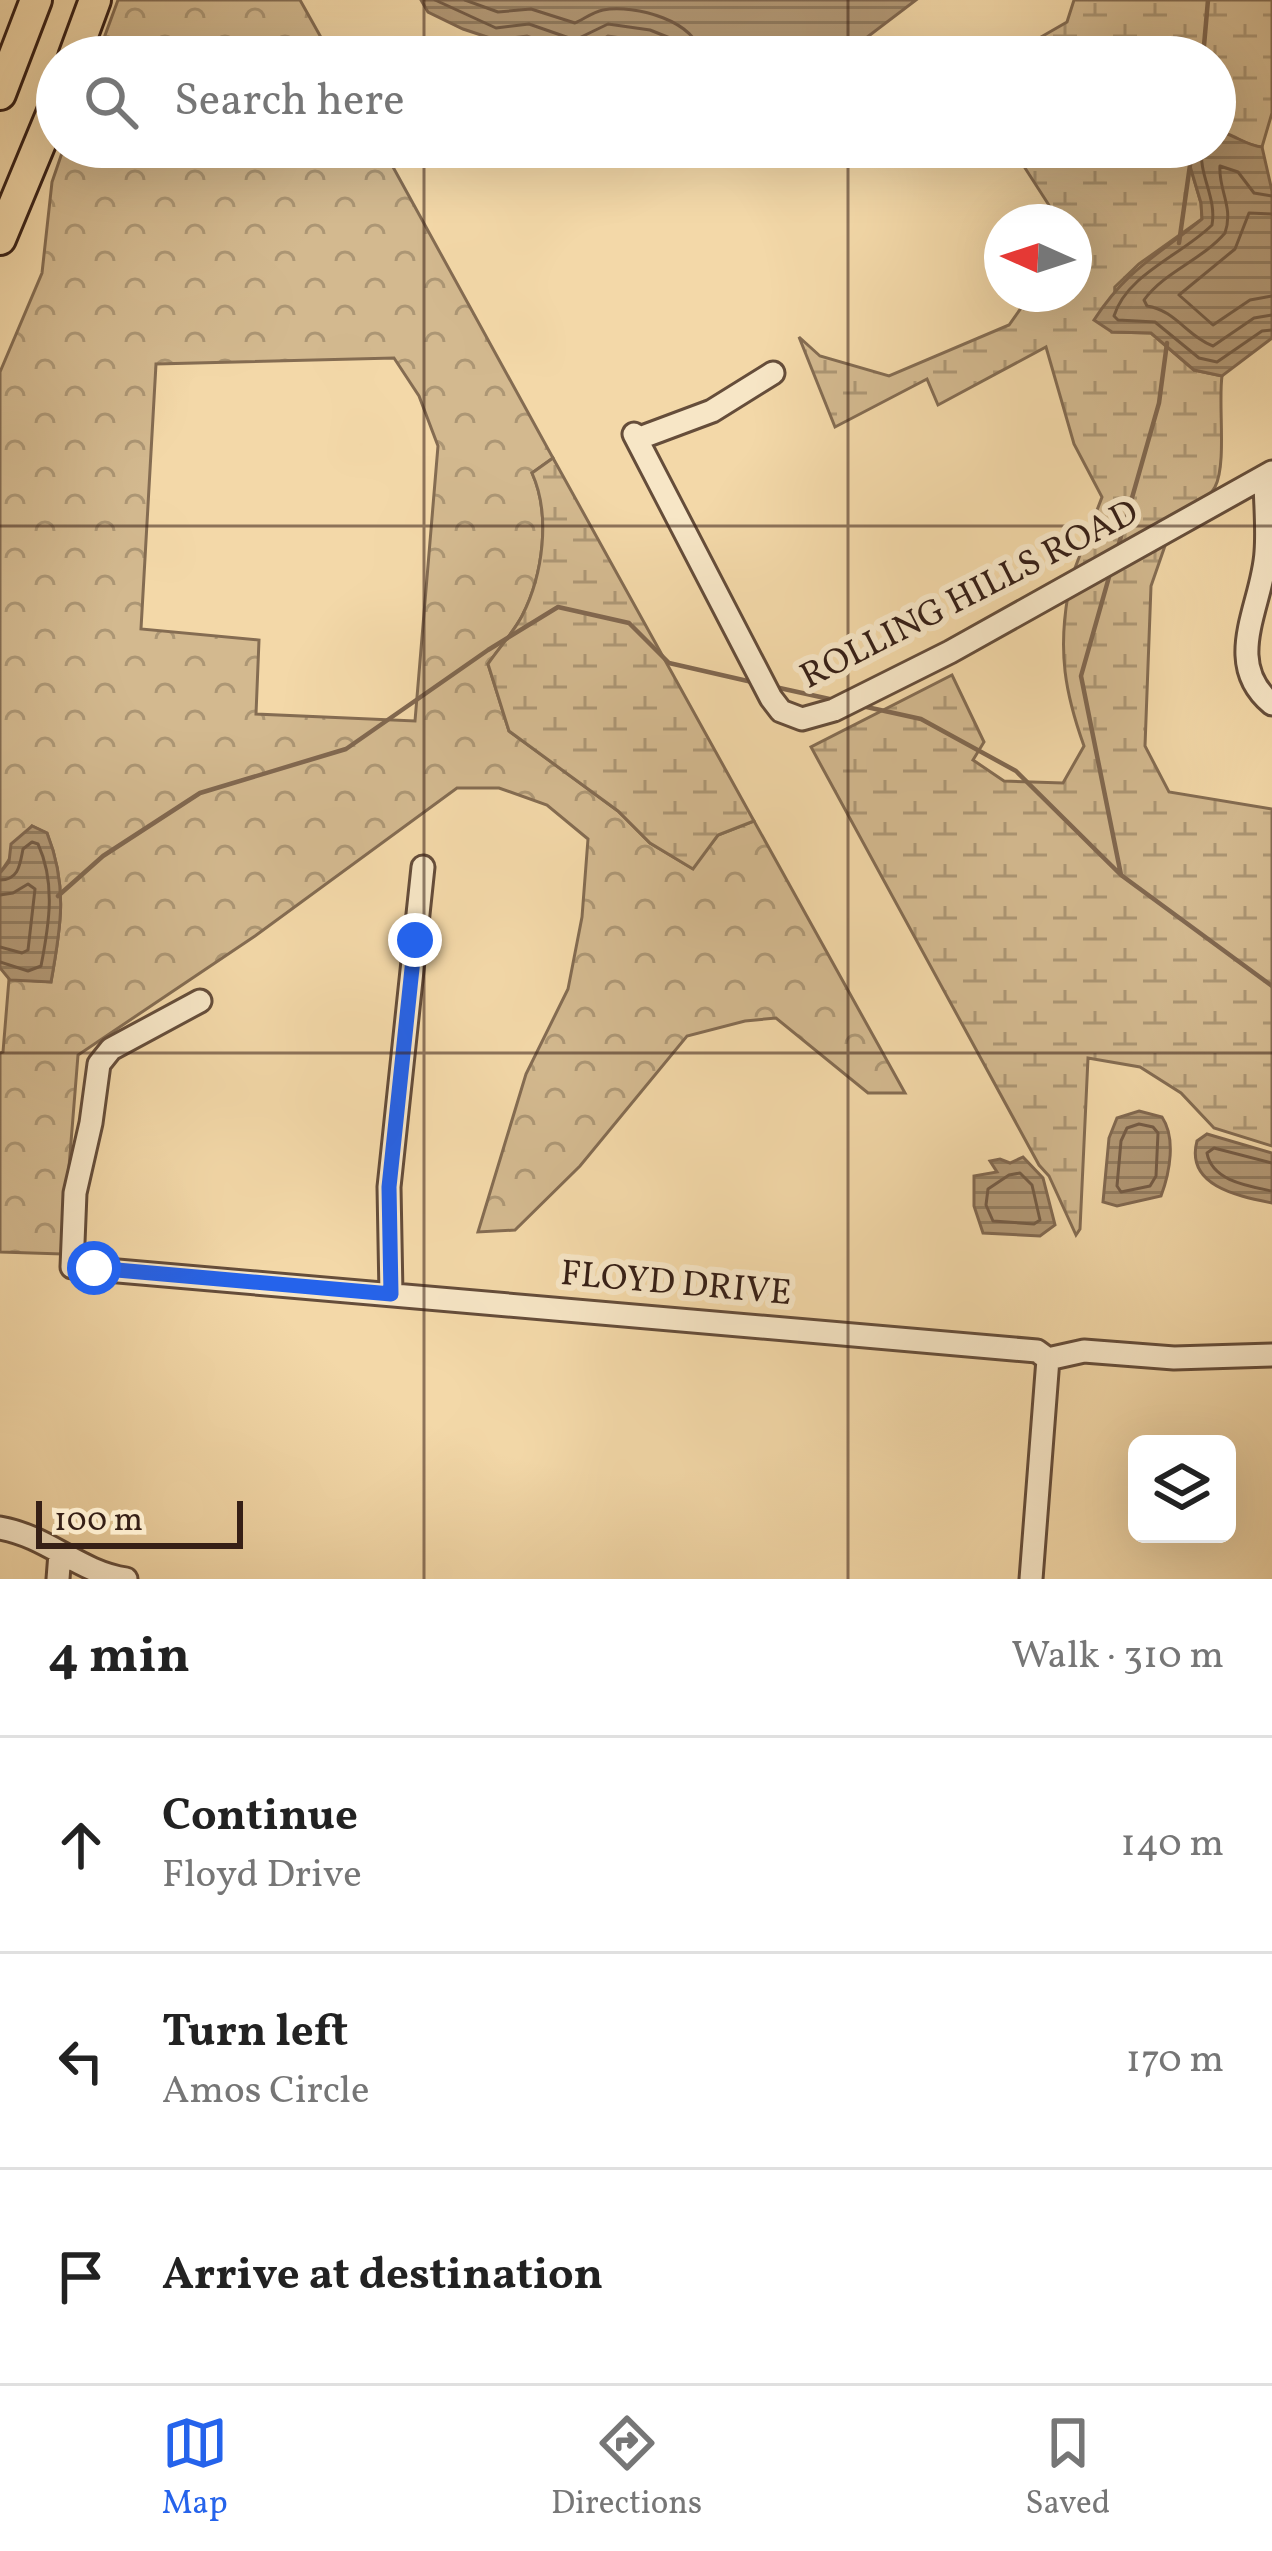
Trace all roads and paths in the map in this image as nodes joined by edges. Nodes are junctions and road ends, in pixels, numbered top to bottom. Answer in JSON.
{"nodes":[{"id":1,"x":36,"y":0,"type":"edge"},
{"id":2,"x":95,"y":0,"type":"edge"},
{"id":3,"x":82,"y":36,"type":"edge"},
{"id":4,"x":0,"y":94,"type":"edge"},
{"id":5,"x":36,"y":152,"type":"edge"},
{"id":6,"x":0,"y":239,"type":"edge"},
{"id":7,"x":773,"y":373,"type":"dead end"},
{"id":8,"x":1268,"y":474,"type":"edge"},
{"id":9,"x":1272,"y":704,"type":"edge"},
{"id":10,"x":423,"y":867,"type":"dead end"},
{"id":11,"x":200,"y":1001,"type":"dead end"},
{"id":12,"x":391,"y":1294,"type":"junction"},
{"id":13,"x":1272,"y":1354,"type":"edge"},
{"id":14,"x":1048,"y":1359,"type":"junction"},
{"id":15,"x":0,"y":1528,"type":"edge"},
{"id":16,"x":60,"y":1552,"type":"junction"},
{"id":17,"x":58,"y":1579,"type":"edge"},
{"id":18,"x":126,"y":1579,"type":"edge"},
{"id":19,"x":1031,"y":1579,"type":"edge"}],
"edges":[{"from":1,"to":4,"type":"highway"},
{"from":2,"to":3,"type":"highway"},
{"from":5,"to":6,"type":"highway"},
{"from":7,"to":8,"type":"street","name":"ROLLING HILLS ROAD"},
{"from":8,"to":9,"type":"street"},
{"from":10,"to":12,"type":"street"},
{"from":11,"to":12,"type":"street","name":"FLOYD DRIVE"},
{"from":12,"to":14,"type":"street","name":"FLOYD DRIVE"},
{"from":13,"to":14,"type":"street","name":"FLOYD DRIVE"},
{"from":14,"to":19,"type":"street"},
{"from":15,"to":16,"type":"street"},
{"from":16,"to":17,"type":"street"},
{"from":16,"to":18,"type":"street"}]}
